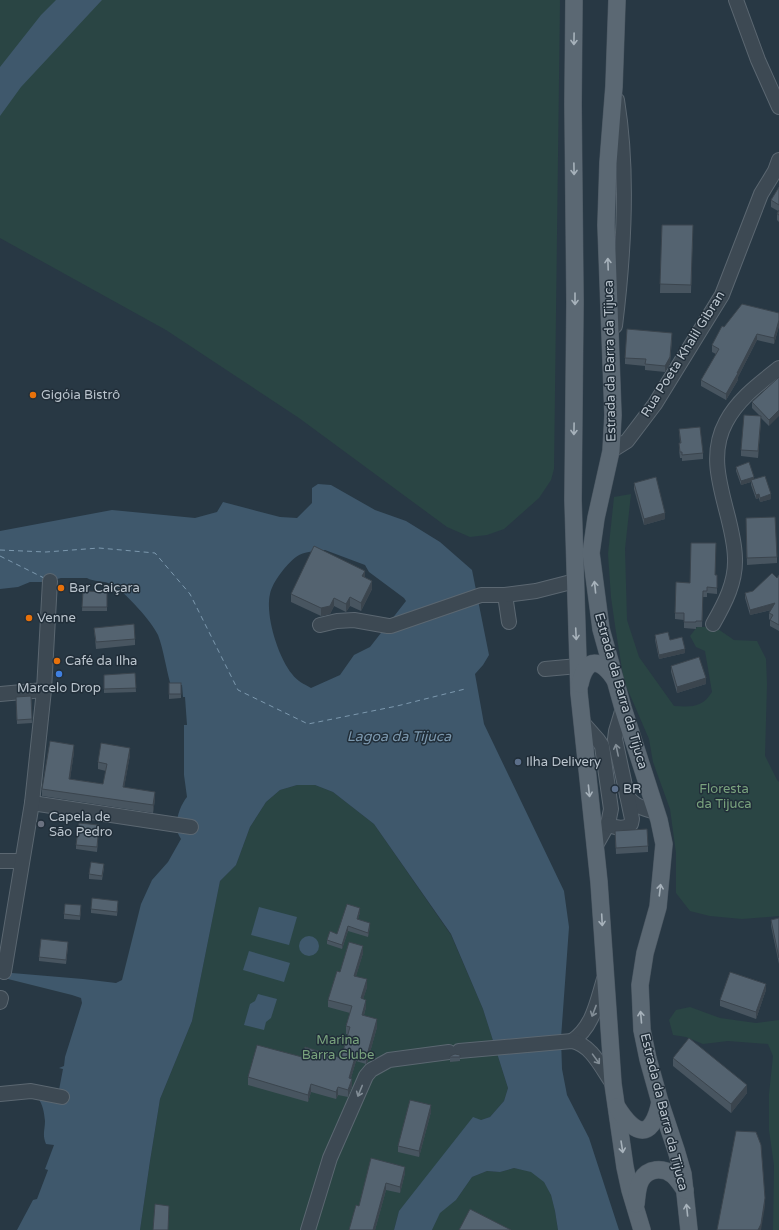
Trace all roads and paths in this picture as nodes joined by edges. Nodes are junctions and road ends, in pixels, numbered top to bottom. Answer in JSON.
{"nodes":[{"id":1,"x":574,"y":0,"type":"edge"},
{"id":2,"x":617,"y":0,"type":"edge"},
{"id":3,"x":736,"y":0,"type":"edge"},
{"id":4,"x":779,"y":108,"type":"edge"},
{"id":5,"x":779,"y":160,"type":"edge"},
{"id":6,"x":779,"y":368,"type":"edge"},
{"id":7,"x":611,"y":451,"type":"junction"},
{"id":8,"x":575,"y":580,"type":"junction"},
{"id":9,"x":50,"y":581,"type":"dead end"},
{"id":10,"x":505,"y":595,"type":"junction"},
{"id":11,"x":509,"y":622,"type":"dead end"},
{"id":12,"x":714,"y":624,"type":"dead end"},
{"id":13,"x":320,"y":625,"type":"dead end"},
{"id":14,"x":578,"y":666,"type":"junction"},
{"id":15,"x":545,"y":669,"type":"dead end"},
{"id":16,"x":616,"y":682,"type":"junction"},
{"id":17,"x":44,"y":690,"type":"junction"},
{"id":18,"x":579,"y":693,"type":"junction"},
{"id":19,"x":0,"y":694,"type":"edge"},
{"id":20,"x":624,"y":708,"type":"junction"},
{"id":21,"x":583,"y":723,"type":"junction"},
{"id":22,"x":627,"y":795,"type":"junction"},
{"id":23,"x":32,"y":803,"type":"junction"},
{"id":24,"x":656,"y":812,"type":"junction"},
{"id":25,"x":608,"y":824,"type":"junction"},
{"id":26,"x":191,"y":827,"type":"dead end"},
{"id":27,"x":595,"y":846,"type":"junction"},
{"id":28,"x":0,"y":861,"type":"edge"},
{"id":29,"x":22,"y":861,"type":"junction"},
{"id":30,"x":4,"y":972,"type":"dead end"},
{"id":31,"x":605,"y":975,"type":"junction"},
{"id":32,"x":569,"y":1042,"type":"junction"},
{"id":33,"x":613,"y":1084,"type":"junction"},
{"id":34,"x":0,"y":1094,"type":"edge"},
{"id":35,"x":62,"y":1097,"type":"dead end"},
{"id":36,"x":660,"y":1102,"type":"junction"},
{"id":37,"x":616,"y":1105,"type":"junction"},
{"id":38,"x":685,"y":1190,"type":"junction"},
{"id":39,"x":635,"y":1207,"type":"junction"},
{"id":40,"x":308,"y":1230,"type":"edge"},
{"id":41,"x":642,"y":1230,"type":"edge"},
{"id":42,"x":689,"y":1230,"type":"edge"}],
"edges":[{"from":1,"to":8,"type":"main road","name":"Estrada da Barra da Tijuca","one_way":true},
{"from":2,"to":7,"type":"main road","name":"Estrada da Barra da Tijuca"},
{"from":3,"to":4,"type":"street"},
{"from":5,"to":7,"type":"street","name":"Rua Poeta Khalil Gibran"},
{"from":6,"to":12,"type":"street"},
{"from":16,"to":7,"type":"main road","name":"Estrada da Barra da Tijuca","one_way":true},
{"from":8,"to":10,"type":"street"},
{"from":8,"to":14,"type":"main road","name":"Estrada da Barra da Tijuca","one_way":true},
{"from":9,"to":17,"type":"street"},
{"from":10,"to":11,"type":"street"},
{"from":10,"to":13,"type":"street"},
{"from":14,"to":15,"type":"street"},
{"from":14,"to":18,"type":"main road","name":"Estrada da Barra da Tijuca"},
{"from":16,"to":18,"type":"main road"},
{"from":16,"to":20,"type":"main road","name":"Estrada da Barra da Tijuca"},
{"from":17,"to":19,"type":"street"},
{"from":17,"to":23,"type":"street"},
{"from":18,"to":21,"type":"main road","name":"Estrada da Barra da Tijuca"},
{"from":22,"to":20,"type":"street","one_way":true},
{"from":20,"to":24,"type":"main road","name":"Estrada da Barra da Tijuca"},
{"from":21,"to":25,"type":"street"},
{"from":21,"to":27,"type":"main road","name":"Estrada da Barra da Tijuca","one_way":true},
{"from":22,"to":24,"type":"street"},
{"from":22,"to":25,"type":"street"},
{"from":23,"to":26,"type":"street"},
{"from":23,"to":29,"type":"street"},
{"from":36,"to":24,"type":"main road","name":"Estrada da Barra da Tijuca","one_way":true},
{"from":25,"to":27,"type":"street"},
{"from":27,"to":31,"type":"main road","name":"Estrada da Barra da Tijuca","one_way":true},
{"from":28,"to":29,"type":"street"},
{"from":29,"to":30,"type":"street"},
{"from":31,"to":32,"type":"street","one_way":true},
{"from":31,"to":33,"type":"main road","name":"Estrada da Barra da Tijuca"},
{"from":32,"to":33,"type":"street","one_way":true},
{"from":32,"to":40,"type":"street","one_way":true},
{"from":33,"to":37,"type":"main road","name":"Estrada da Barra da Tijuca"},
{"from":34,"to":35,"type":"street"},
{"from":36,"to":37,"type":"main road"},
{"from":36,"to":38,"type":"main road","name":"Estrada da Barra da Tijuca"},
{"from":37,"to":39,"type":"main road","name":"Estrada da Barra da Tijuca","one_way":true},
{"from":38,"to":39,"type":"main road"},
{"from":42,"to":38,"type":"main road","name":"Estrada da Barra da Tijuca","one_way":true},
{"from":39,"to":41,"type":"main road","name":"Estrada da Barra da Tijuca"}]}
